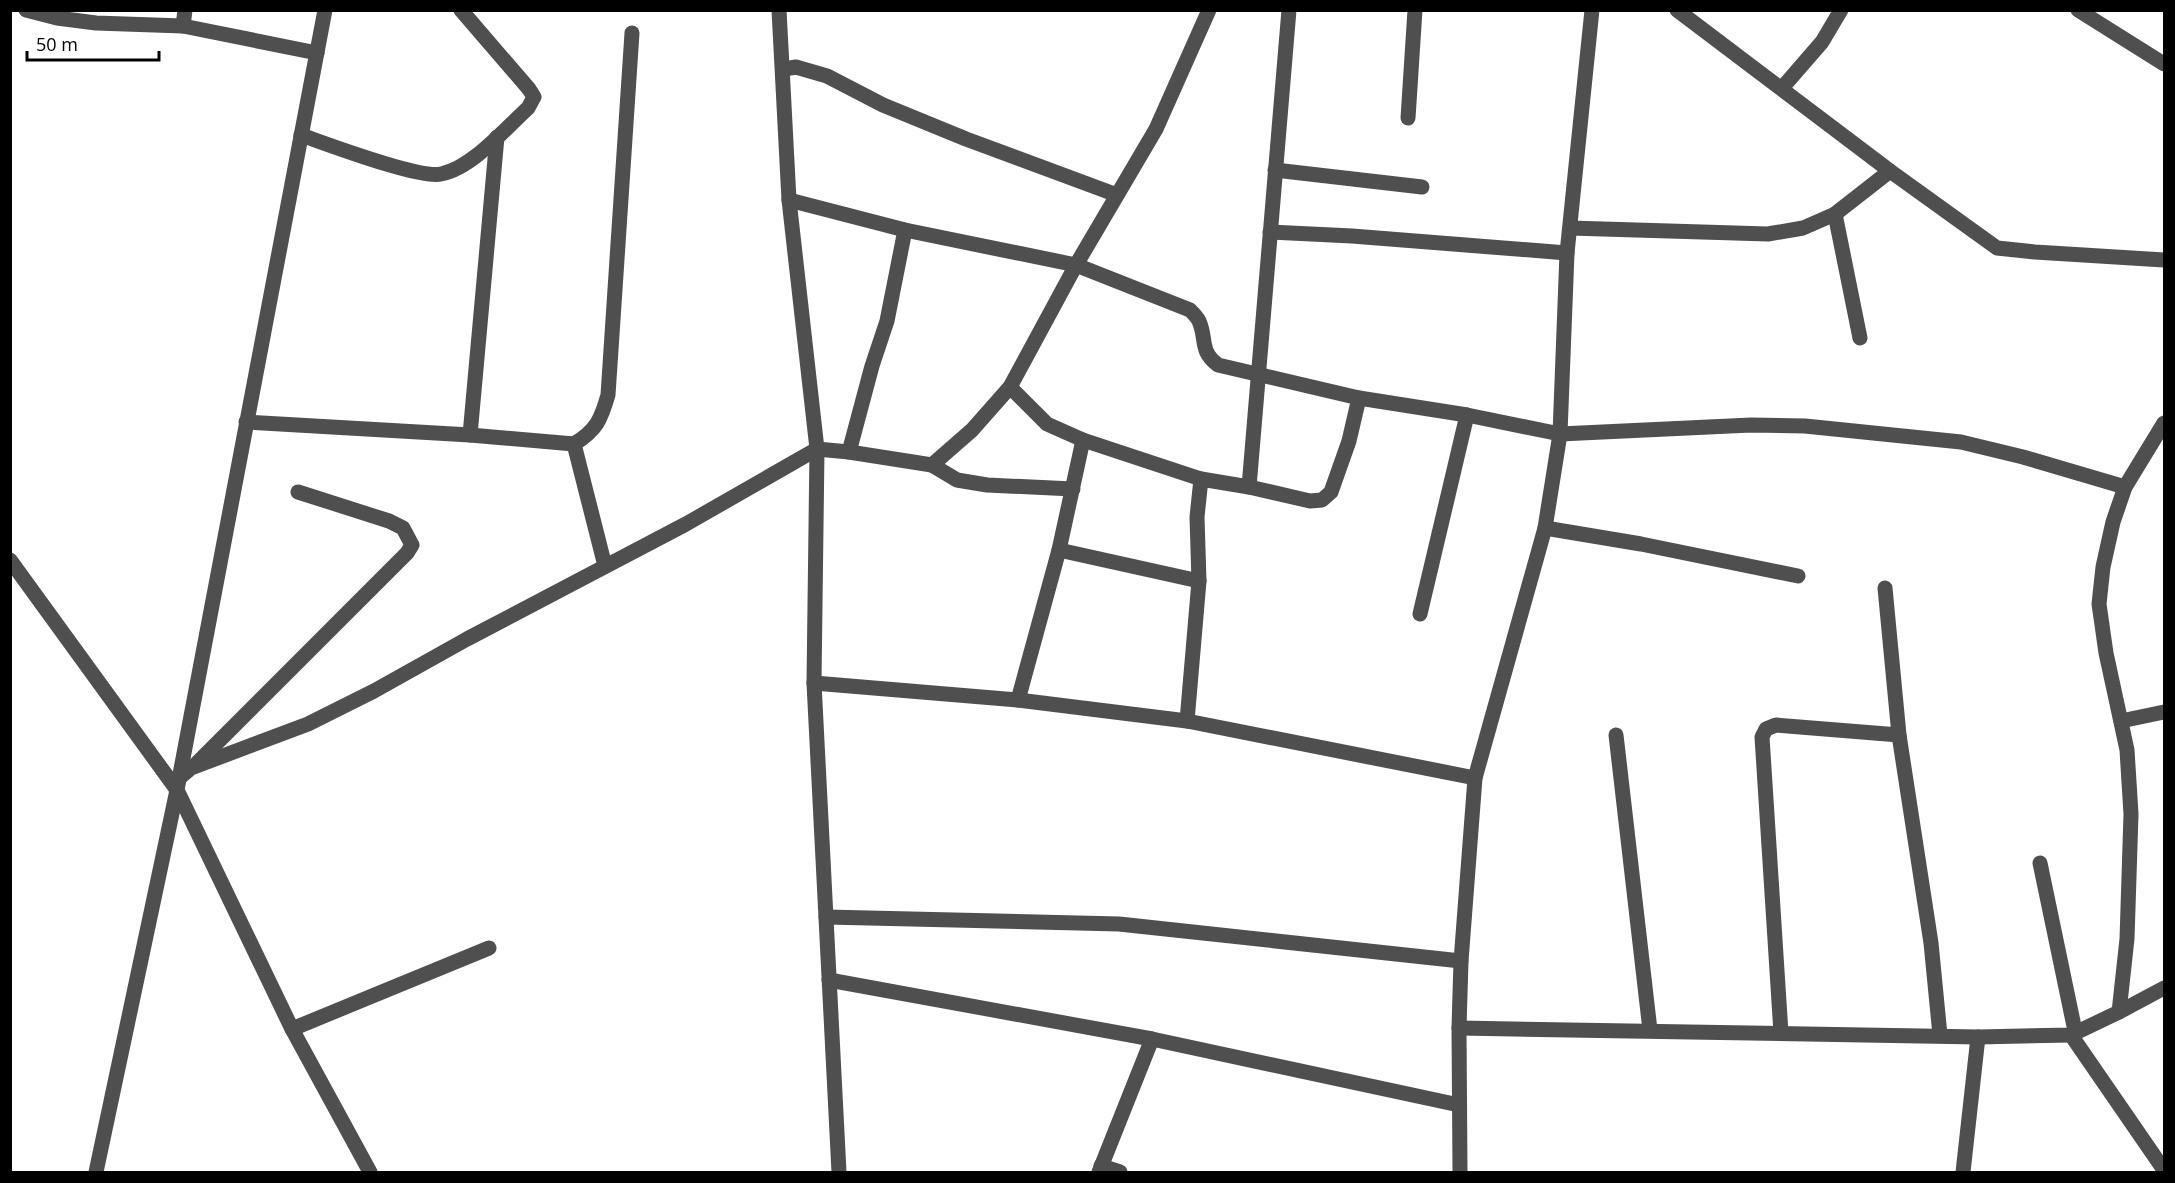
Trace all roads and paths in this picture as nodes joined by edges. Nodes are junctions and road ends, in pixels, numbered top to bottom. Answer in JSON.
{"nodes":[{"id":1,"x":325,"y":10,"type":"edge"},
{"id":2,"x":461,"y":10,"type":"edge"},
{"id":3,"x":779,"y":10,"type":"edge"},
{"id":4,"x":1209,"y":10,"type":"edge"},
{"id":5,"x":1289,"y":10,"type":"edge"},
{"id":6,"x":1415,"y":10,"type":"edge"},
{"id":7,"x":1592,"y":10,"type":"edge"},
{"id":8,"x":1677,"y":10,"type":"edge"},
{"id":9,"x":1841,"y":10,"type":"edge"},
{"id":10,"x":2078,"y":10,"type":"edge"},
{"id":11,"x":29,"y":11,"type":"edge"},
{"id":12,"x":184,"y":18,"type":"edge"},
{"id":13,"x":632,"y":33,"type":"dead end"},
{"id":14,"x":317,"y":53,"type":"junction"},
{"id":15,"x":2164,"y":64,"type":"edge"},
{"id":16,"x":784,"y":69,"type":"junction"},
{"id":17,"x":1782,"y":88,"type":"junction"},
{"id":18,"x":1408,"y":118,"type":"dead end"},
{"id":19,"x":301,"y":135,"type":"junction"},
{"id":20,"x":497,"y":137,"type":"junction"},
{"id":21,"x":1275,"y":171,"type":"junction"},
{"id":22,"x":1890,"y":171,"type":"junction"},
{"id":23,"x":1422,"y":187,"type":"dead end"},
{"id":24,"x":1117,"y":195,"type":"junction"},
{"id":25,"x":789,"y":200,"type":"junction"},
{"id":26,"x":1834,"y":214,"type":"junction"},
{"id":27,"x":1570,"y":228,"type":"junction"},
{"id":28,"x":905,"y":230,"type":"junction"},
{"id":29,"x":1270,"y":232,"type":"junction"},
{"id":30,"x":1567,"y":253,"type":"junction"},
{"id":31,"x":2164,"y":260,"type":"edge"},
{"id":32,"x":1076,"y":265,"type":"junction"},
{"id":33,"x":1860,"y":338,"type":"dead end"},
{"id":34,"x":1259,"y":373,"type":"junction"},
{"id":35,"x":1010,"y":387,"type":"junction"},
{"id":36,"x":1359,"y":398,"type":"junction"},
{"id":37,"x":1467,"y":415,"type":"junction"},
{"id":38,"x":246,"y":422,"type":"junction"},
{"id":39,"x":2164,"y":423,"type":"edge"},
{"id":40,"x":1560,"y":434,"type":"junction"},
{"id":41,"x":470,"y":435,"type":"junction"},
{"id":42,"x":1083,"y":440,"type":"junction"},
{"id":43,"x":574,"y":444,"type":"junction"},
{"id":44,"x":817,"y":449,"type":"junction"},
{"id":45,"x":849,"y":452,"type":"junction"},
{"id":46,"x":932,"y":465,"type":"junction"},
{"id":47,"x":1201,"y":479,"type":"junction"},
{"id":48,"x":1249,"y":487,"type":"junction"},
{"id":49,"x":2125,"y":487,"type":"junction"},
{"id":50,"x":1073,"y":489,"type":"junction"},
{"id":51,"x":298,"y":492,"type":"dead end"},
{"id":52,"x":1545,"y":528,"type":"junction"},
{"id":53,"x":1059,"y":550,"type":"junction"},
{"id":54,"x":10,"y":560,"type":"edge"},
{"id":55,"x":605,"y":566,"type":"junction"},
{"id":56,"x":1798,"y":576,"type":"dead end"},
{"id":57,"x":1199,"y":581,"type":"junction"},
{"id":58,"x":1885,"y":588,"type":"dead end"},
{"id":59,"x":1420,"y":615,"type":"dead end"},
{"id":60,"x":814,"y":683,"type":"junction"},
{"id":61,"x":1018,"y":700,"type":"junction"},
{"id":62,"x":2164,"y":712,"type":"edge"},
{"id":63,"x":1187,"y":721,"type":"junction"},
{"id":64,"x":2121,"y":721,"type":"junction"},
{"id":65,"x":1616,"y":735,"type":"dead end"},
{"id":66,"x":1899,"y":735,"type":"junction"},
{"id":67,"x":191,"y":768,"type":"junction"},
{"id":68,"x":1475,"y":778,"type":"junction"},
{"id":69,"x":178,"y":785,"type":"junction"},
{"id":70,"x":2040,"y":863,"type":"dead end"},
{"id":71,"x":826,"y":917,"type":"junction"},
{"id":72,"x":489,"y":948,"type":"dead end"},
{"id":73,"x":1461,"y":961,"type":"junction"},
{"id":74,"x":829,"y":980,"type":"junction"},
{"id":75,"x":2164,"y":988,"type":"edge"},
{"id":76,"x":2119,"y":1012,"type":"junction"},
{"id":77,"x":1459,"y":1028,"type":"junction"},
{"id":78,"x":292,"y":1029,"type":"junction"},
{"id":79,"x":1650,"y":1030,"type":"junction"},
{"id":80,"x":1781,"y":1033,"type":"junction"},
{"id":81,"x":2073,"y":1033,"type":"junction"},
{"id":82,"x":1940,"y":1035,"type":"junction"},
{"id":83,"x":1978,"y":1037,"type":"junction"},
{"id":84,"x":1152,"y":1040,"type":"junction"},
{"id":85,"x":1460,"y":1105,"type":"junction"},
{"id":86,"x":1100,"y":1169,"type":"edge"},
{"id":87,"x":2164,"y":1170,"type":"edge"},
{"id":88,"x":96,"y":1173,"type":"edge"},
{"id":89,"x":370,"y":1173,"type":"edge"},
{"id":90,"x":839,"y":1173,"type":"edge"},
{"id":91,"x":1120,"y":1173,"type":"edge"},
{"id":92,"x":1460,"y":1173,"type":"edge"},
{"id":93,"x":1963,"y":1173,"type":"edge"}],
"edges":[{"from":1,"to":14,"type":"street"},
{"from":2,"to":20,"type":"street"},
{"from":3,"to":16,"type":"street"},
{"from":4,"to":24,"type":"street"},
{"from":5,"to":21,"type":"street"},
{"from":6,"to":18,"type":"street"},
{"from":7,"to":27,"type":"street"},
{"from":8,"to":17,"type":"street"},
{"from":9,"to":17,"type":"street"},
{"from":10,"to":15,"type":"street"},
{"from":11,"to":12,"type":"street"},
{"from":12,"to":14,"type":"street"},
{"from":13,"to":43,"type":"street"},
{"from":14,"to":19,"type":"street"},
{"from":16,"to":24,"type":"street"},
{"from":16,"to":25,"type":"street"},
{"from":17,"to":22,"type":"street"},
{"from":19,"to":20,"type":"street"},
{"from":19,"to":38,"type":"street"},
{"from":20,"to":41,"type":"street"},
{"from":21,"to":23,"type":"street"},
{"from":21,"to":29,"type":"street"},
{"from":22,"to":26,"type":"street"},
{"from":22,"to":31,"type":"street"},
{"from":24,"to":32,"type":"street"},
{"from":25,"to":28,"type":"street"},
{"from":25,"to":44,"type":"street"},
{"from":26,"to":27,"type":"street"},
{"from":26,"to":33,"type":"street"},
{"from":27,"to":30,"type":"street"},
{"from":28,"to":32,"type":"street"},
{"from":28,"to":45,"type":"street"},
{"from":29,"to":30,"type":"street"},
{"from":29,"to":34,"type":"street"},
{"from":30,"to":40,"type":"street"},
{"from":32,"to":34,"type":"street"},
{"from":32,"to":35,"type":"street"},
{"from":34,"to":36,"type":"street"},
{"from":34,"to":48,"type":"street"},
{"from":35,"to":42,"type":"street"},
{"from":35,"to":46,"type":"street"},
{"from":36,"to":37,"type":"street"},
{"from":36,"to":48,"type":"street"},
{"from":37,"to":40,"type":"street"},
{"from":37,"to":59,"type":"street"},
{"from":38,"to":41,"type":"street"},
{"from":38,"to":69,"type":"street"},
{"from":39,"to":49,"type":"street"},
{"from":40,"to":49,"type":"street"},
{"from":40,"to":52,"type":"street"},
{"from":41,"to":43,"type":"street"},
{"from":42,"to":47,"type":"street"},
{"from":42,"to":50,"type":"street"},
{"from":43,"to":55,"type":"street"},
{"from":44,"to":45,"type":"street"},
{"from":44,"to":55,"type":"street"},
{"from":44,"to":60,"type":"street"},
{"from":45,"to":46,"type":"street"},
{"from":46,"to":50,"type":"street"},
{"from":47,"to":48,"type":"street"},
{"from":47,"to":57,"type":"street"},
{"from":49,"to":64,"type":"street"},
{"from":50,"to":53,"type":"street"},
{"from":51,"to":67,"type":"street"},
{"from":52,"to":56,"type":"street"},
{"from":52,"to":68,"type":"street"},
{"from":53,"to":57,"type":"street"},
{"from":53,"to":61,"type":"street"},
{"from":54,"to":69,"type":"street"},
{"from":55,"to":67,"type":"street"},
{"from":57,"to":63,"type":"street"},
{"from":58,"to":66,"type":"street"},
{"from":60,"to":61,"type":"street"},
{"from":60,"to":71,"type":"street"},
{"from":61,"to":63,"type":"street"},
{"from":62,"to":64,"type":"street"},
{"from":63,"to":68,"type":"street"},
{"from":64,"to":76,"type":"street"},
{"from":65,"to":79,"type":"street"},
{"from":66,"to":80,"type":"street"},
{"from":66,"to":82,"type":"street"},
{"from":67,"to":69,"type":"street"},
{"from":68,"to":73,"type":"street"},
{"from":69,"to":78,"type":"street"},
{"from":69,"to":88,"type":"street"},
{"from":70,"to":81,"type":"street"},
{"from":71,"to":73,"type":"street"},
{"from":71,"to":74,"type":"street"},
{"from":72,"to":78,"type":"street"},
{"from":73,"to":77,"type":"street"},
{"from":74,"to":84,"type":"street"},
{"from":74,"to":90,"type":"street"},
{"from":75,"to":76,"type":"street"},
{"from":76,"to":81,"type":"street"},
{"from":77,"to":79,"type":"street"},
{"from":77,"to":85,"type":"street"},
{"from":78,"to":89,"type":"street"},
{"from":79,"to":80,"type":"street"},
{"from":80,"to":82,"type":"street"},
{"from":81,"to":83,"type":"street"},
{"from":81,"to":87,"type":"street"},
{"from":82,"to":83,"type":"street"},
{"from":83,"to":93,"type":"street"},
{"from":84,"to":85,"type":"street"},
{"from":84,"to":86,"type":"street"},
{"from":85,"to":92,"type":"street"},
{"from":86,"to":91,"type":"street"}]}
